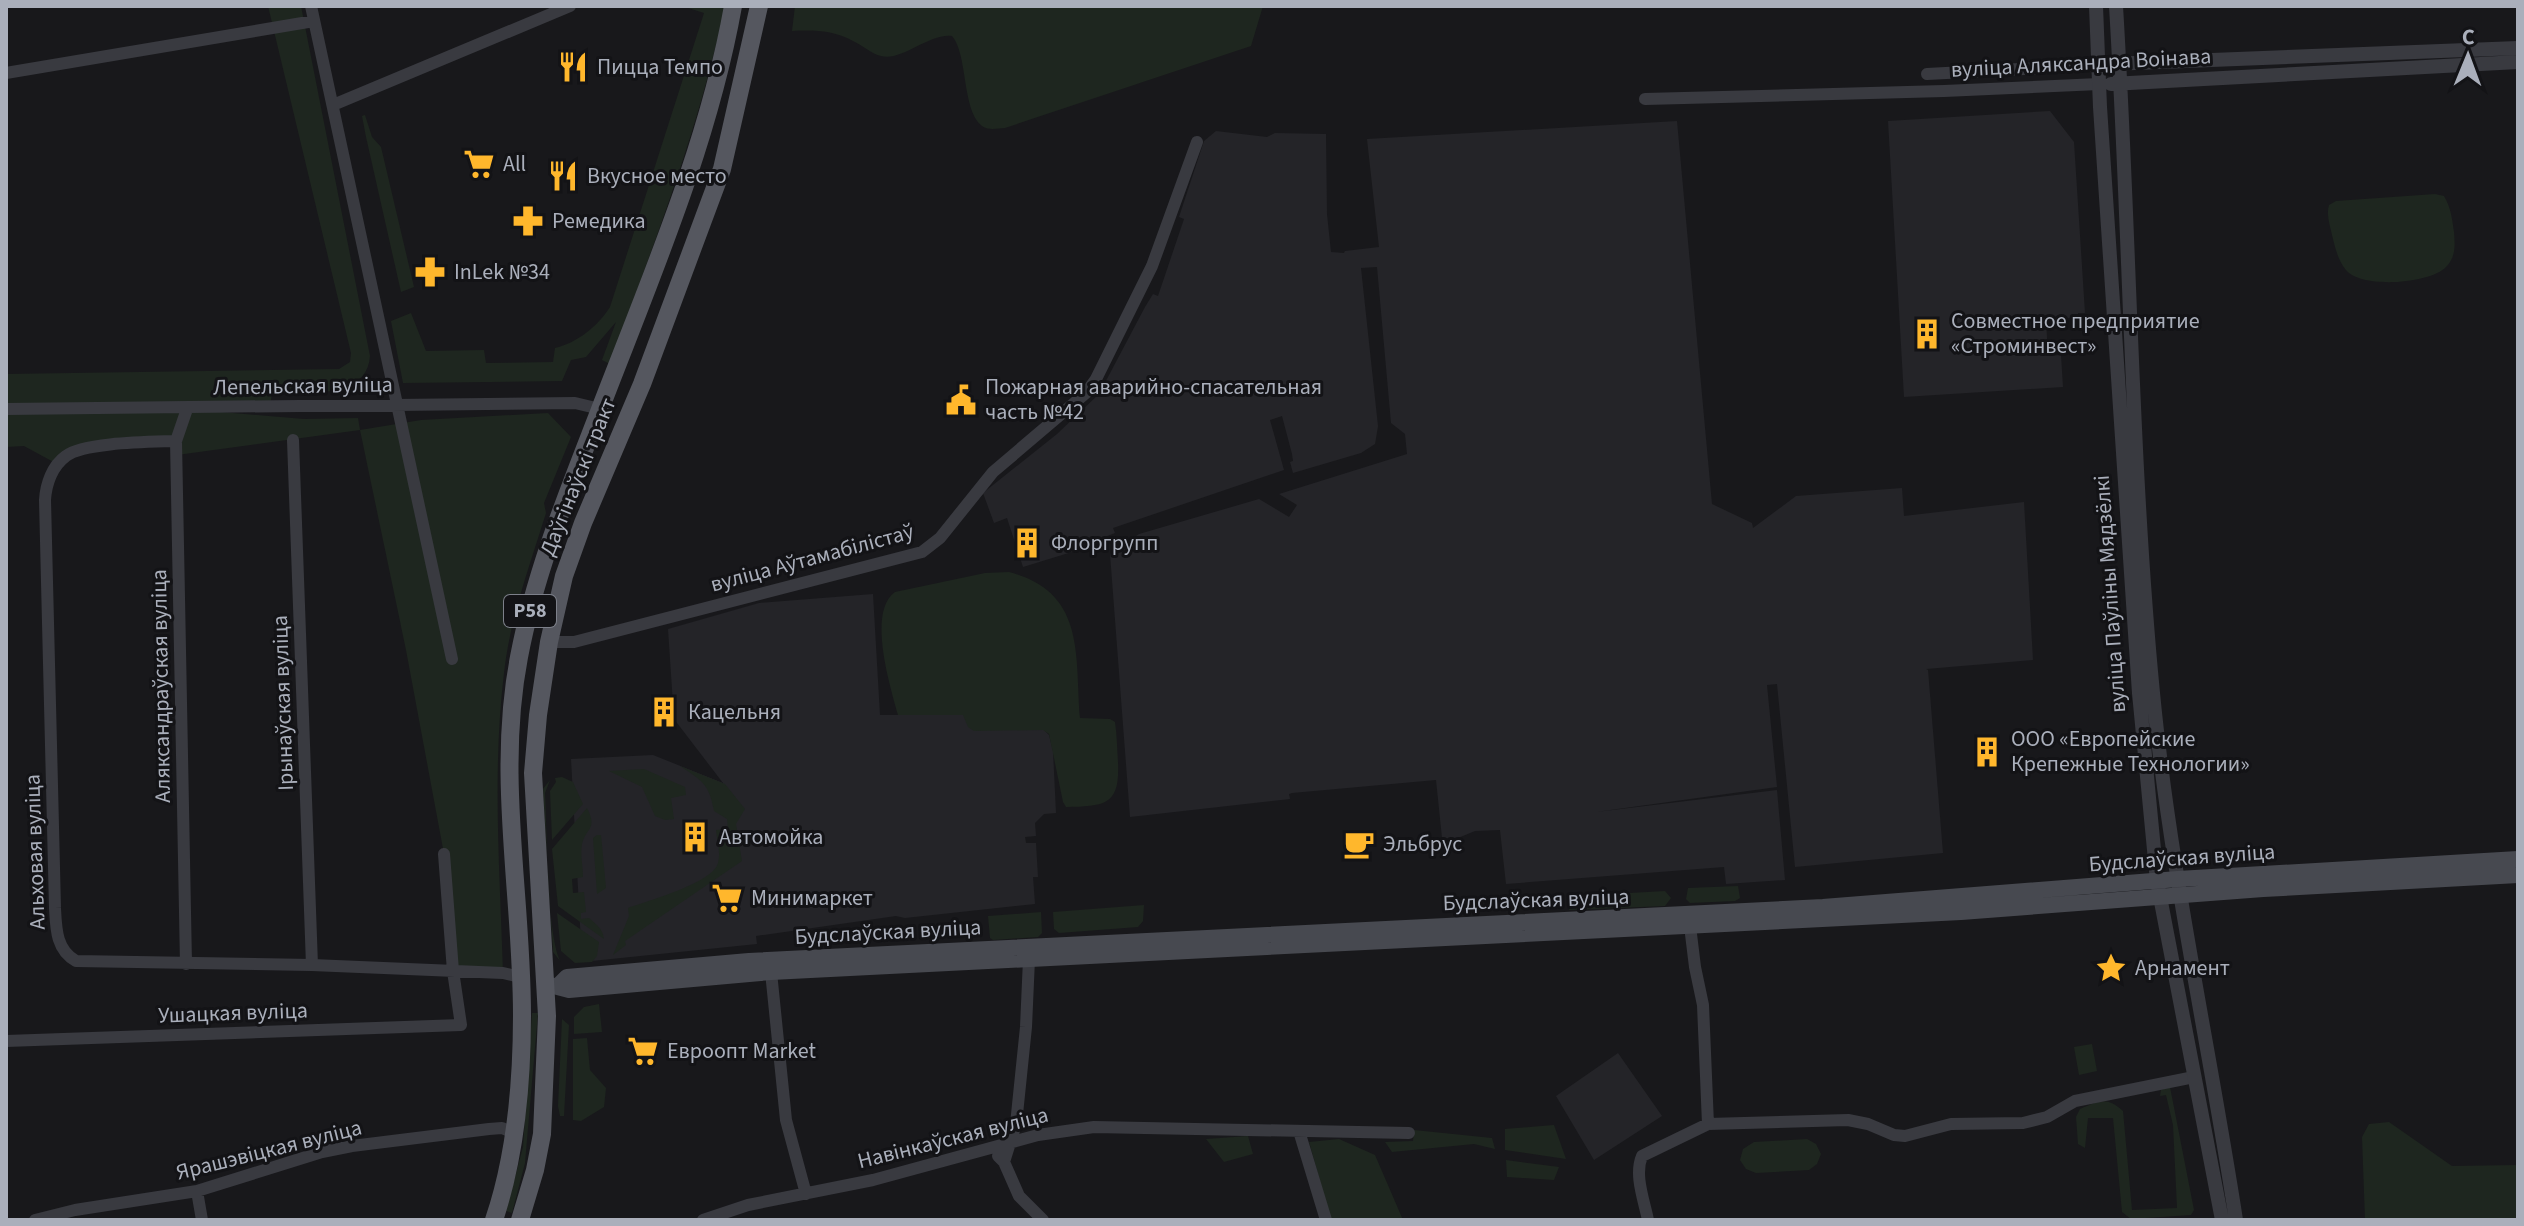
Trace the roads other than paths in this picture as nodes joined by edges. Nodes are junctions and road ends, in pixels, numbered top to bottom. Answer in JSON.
{"nodes":[{"id":1,"x":311,"y":6,"type":"edge"},
{"id":2,"x":570,"y":6,"type":"edge"},
{"id":3,"x":733,"y":6,"type":"edge"},
{"id":4,"x":759,"y":6,"type":"edge"},
{"id":5,"x":2096,"y":6,"type":"edge"},
{"id":6,"x":2116,"y":6,"type":"edge"},
{"id":7,"x":314,"y":21,"type":"junction"},
{"id":8,"x":2518,"y":48,"type":"edge"},
{"id":9,"x":2486,"y":57,"type":"junction"},
{"id":10,"x":2518,"y":62,"type":"edge"},
{"id":11,"x":2118,"y":64,"type":"junction"},
{"id":12,"x":2098,"y":65,"type":"junction"},
{"id":13,"x":6,"y":73,"type":"edge"},
{"id":14,"x":1927,"y":74,"type":"dead end"},
{"id":15,"x":2099,"y":84,"type":"junction"},
{"id":16,"x":2119,"y":84,"type":"junction"},
{"id":17,"x":1645,"y":99,"type":"dead end"},
{"id":18,"x":333,"y":105,"type":"junction"},
{"id":19,"x":1197,"y":142,"type":"dead end"},
{"id":20,"x":397,"y":404,"type":"junction"},
{"id":21,"x":6,"y":409,"type":"edge"},
{"id":22,"x":187,"y":409,"type":"junction"},
{"id":23,"x":600,"y":409,"type":"junction"},
{"id":24,"x":627,"y":417,"type":"junction"},
{"id":25,"x":293,"y":440,"type":"dead end"},
{"id":26,"x":176,"y":441,"type":"junction"},
{"id":27,"x":549,"y":642,"type":"junction"},
{"id":28,"x":452,"y":659,"type":"dead end"},
{"id":29,"x":537,"y":823,"type":"junction"},
{"id":30,"x":510,"y":824,"type":"junction"},
{"id":31,"x":444,"y":854,"type":"dead end"},
{"id":32,"x":2518,"y":859,"type":"edge"},
{"id":33,"x":2518,"y":875,"type":"edge"},
{"id":34,"x":2179,"y":887,"type":"junction"},
{"id":35,"x":2158,"y":889,"type":"junction"},
{"id":36,"x":1690,"y":926,"type":"junction"},
{"id":37,"x":1029,"y":959,"type":"junction"},
{"id":38,"x":186,"y":964,"type":"junction"},
{"id":39,"x":312,"y":965,"type":"junction"},
{"id":40,"x":453,"y":971,"type":"junction"},
{"id":41,"x":771,"y":972,"type":"junction"},
{"id":42,"x":520,"y":977,"type":"junction"},
{"id":43,"x":552,"y":985,"type":"junction"},
{"id":44,"x":6,"y":1041,"type":"edge"},
{"id":45,"x":2194,"y":1077,"type":"junction"},
{"id":46,"x":1016,"y":1124,"type":"junction"},
{"id":47,"x":1708,"y":1124,"type":"junction"},
{"id":48,"x":1299,"y":1131,"type":"junction"},
{"id":49,"x":514,"y":1133,"type":"junction"},
{"id":50,"x":1409,"y":1133,"type":"dead end"},
{"id":51,"x":1038,"y":1135,"type":"junction"},
{"id":52,"x":1011,"y":1142,"type":"junction"},
{"id":53,"x":984,"y":1151,"type":"junction"},
{"id":54,"x":1004,"y":1162,"type":"junction"},
{"id":55,"x":197,"y":1191,"type":"junction"},
{"id":56,"x":806,"y":1194,"type":"junction"},
{"id":57,"x":35,"y":1220,"type":"edge"},
{"id":58,"x":202,"y":1220,"type":"edge"},
{"id":59,"x":494,"y":1220,"type":"edge"},
{"id":60,"x":520,"y":1220,"type":"edge"},
{"id":61,"x":703,"y":1220,"type":"edge"},
{"id":62,"x":1043,"y":1220,"type":"edge"},
{"id":63,"x":1326,"y":1220,"type":"edge"},
{"id":64,"x":1648,"y":1220,"type":"edge"},
{"id":65,"x":2222,"y":1220,"type":"edge"},
{"id":66,"x":2236,"y":1220,"type":"edge"}],
"edges":[{"from":1,"to":7,"type":"street"},
{"from":2,"to":18,"type":"street"},
{"from":3,"to":23,"type":"main road","name":"Даўгінаўскі тракт","number":"Р58"},
{"from":4,"to":24,"type":"main road","name":"Даўгінаўскі тракт","number":"Р58"},
{"from":5,"to":12,"type":"street","name":"вуліца Паўліны Мядзёлкі"},
{"from":6,"to":11,"type":"street","name":"вуліца Паўліны Мядзёлкі"},
{"from":7,"to":13,"type":"street"},
{"from":7,"to":18,"type":"street"},
{"from":8,"to":9,"type":"street","name":"вуліца Аляксандра Воінава"},
{"from":9,"to":10,"type":"street","name":"вуліца Аляксандра Воінава"},
{"from":9,"to":11,"type":"street","name":"вуліца Аляксандра Воінава"},
{"from":9,"to":16,"type":"street","name":"вуліца Аляксандра Воінава"},
{"from":11,"to":12,"type":"street","name":"вуліца Аляксандра Воінава"},
{"from":11,"to":16,"type":"street","name":"вуліца Паўліны Мядзёлкі"},
{"from":12,"to":14,"type":"street","name":"вуліца Аляксандра Воінава"},
{"from":12,"to":15,"type":"street","name":"вуліца Паўліны Мядзёлкі"},
{"from":15,"to":16,"type":"street","name":"вуліца Аляксандра Воінава"},
{"from":15,"to":17,"type":"street","name":"вуліца Аляксандра Воінава"},
{"from":15,"to":35,"type":"street","name":"вуліца Паўліны Мядзёлкі"},
{"from":16,"to":34,"type":"street","name":"вуліца Паўліны Мядзёлкі"},
{"from":18,"to":20,"type":"street"},
{"from":19,"to":27,"type":"street","name":"вуліца Аўтамабілістаў"},
{"from":20,"to":22,"type":"street","name":"Лепельская вуліца"},
{"from":20,"to":23,"type":"street","name":"Лепельская вуліца"},
{"from":20,"to":28,"type":"street"},
{"from":21,"to":22,"type":"street","name":"Лепельская вуліца"},
{"from":22,"to":26,"type":"street","name":"Аляксандраўская вуліца"},
{"from":23,"to":24,"type":"main road"},
{"from":23,"to":30,"type":"main road","name":"Даўгінаўскі тракт","number":"Р58"},
{"from":24,"to":27,"type":"main road","name":"Даўгінаўскі тракт","number":"Р58"},
{"from":25,"to":39,"type":"street","name":"Ірынаўская вуліца"},
{"from":26,"to":38,"type":"street","name":"Аляксандраўская вуліца"},
{"from":26,"to":38,"type":"street","name":"Альховая вуліца"},
{"from":27,"to":29,"type":"main road","name":"Даўгінаўскі тракт","number":"Р58"},
{"from":29,"to":30,"type":"main road"},
{"from":29,"to":43,"type":"main road","name":"Даўгінаўскі тракт","number":"Р58"},
{"from":30,"to":42,"type":"main road","name":"Даўгінаўскі тракт","number":"Р58"},
{"from":31,"to":40,"type":"street"},
{"from":32,"to":34,"type":"main road","name":"Будслаўская вуліца"},
{"from":33,"to":34,"type":"main road","name":"Будслаўская вуліца"},
{"from":34,"to":35,"type":"main road","name":"Будслаўская вуліца"},
{"from":34,"to":66,"type":"street","name":"вуліца Паўліны Мядзёлкі"},
{"from":35,"to":36,"type":"main road","name":"Будслаўская вуліца"},
{"from":35,"to":43,"type":"main road","name":"Будслаўская вуліца"},
{"from":35,"to":45,"type":"street","name":"вуліца Паўліны Мядзёлкі"},
{"from":36,"to":37,"type":"main road","name":"Будслаўская вуліца"},
{"from":36,"to":47,"type":"street"},
{"from":37,"to":41,"type":"main road","name":"Будслаўская вуліца"},
{"from":37,"to":46,"type":"street"},
{"from":38,"to":39,"type":"street","name":"Альховая вуліца"},
{"from":39,"to":40,"type":"street","name":"Альховая вуліца"},
{"from":40,"to":42,"type":"street","name":"Альховая вуліца"},
{"from":40,"to":44,"type":"street","name":"Ушацкая вуліца"},
{"from":41,"to":43,"type":"main road","name":"Будслаўская вуліца"},
{"from":41,"to":56,"type":"street"},
{"from":42,"to":43,"type":"main road"},
{"from":42,"to":49,"type":"main road","name":"Даўгінаўскі тракт","number":"Р58"},
{"from":43,"to":60,"type":"main road","name":"Даўгінаўскі тракт","number":"Р58"},
{"from":45,"to":47,"type":"street"},
{"from":45,"to":65,"type":"street","name":"вуліца Паўліны Мядзёлкі"},
{"from":46,"to":51,"type":"street"},
{"from":46,"to":52,"type":"street"},
{"from":47,"to":64,"type":"street"},
{"from":48,"to":50,"type":"street","name":"Навінкаўская вуліца"},
{"from":48,"to":51,"type":"street","name":"Навінкаўская вуліца"},
{"from":48,"to":63,"type":"street"},
{"from":49,"to":55,"type":"street","name":"Ярашэвіцкая вуліца"},
{"from":49,"to":59,"type":"main road","name":"Даўгінаўскі тракт","number":"Р58"},
{"from":51,"to":52,"type":"street","name":"Навінкаўская вуліца"},
{"from":52,"to":53,"type":"street","name":"Навінкаўская вуліца"},
{"from":52,"to":54,"type":"street"},
{"from":53,"to":54,"type":"street"},
{"from":53,"to":56,"type":"street","name":"Навінкаўская вуліца"},
{"from":54,"to":62,"type":"street"},
{"from":55,"to":57,"type":"street","name":"Ярашэвіцкая вуліца"},
{"from":55,"to":58,"type":"street"},
{"from":56,"to":61,"type":"street","name":"Навінкаўская вуліца"}]}
